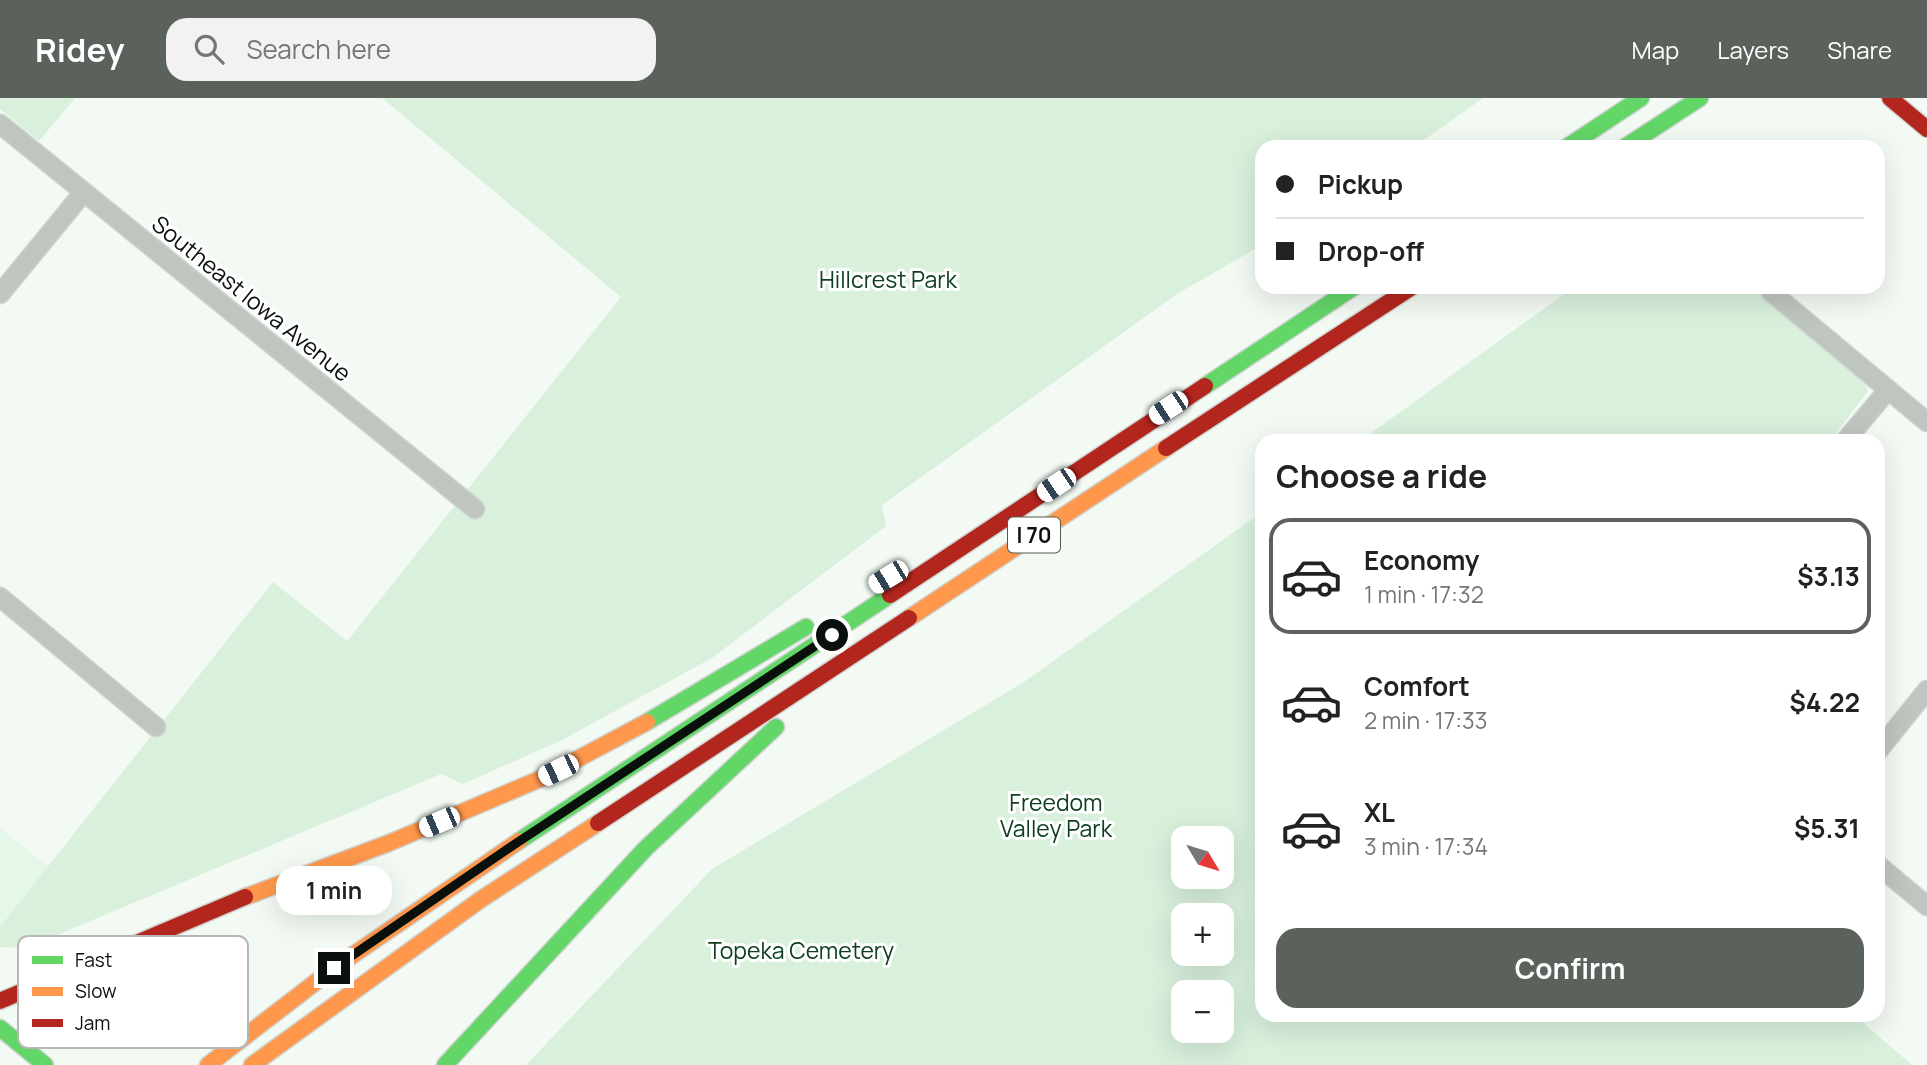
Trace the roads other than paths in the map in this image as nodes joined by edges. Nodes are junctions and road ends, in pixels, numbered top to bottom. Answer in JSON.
{"nodes":[{"id":1,"x":1641,"y":98,"type":"edge"},
{"id":2,"x":1700,"y":98,"type":"edge"},
{"id":3,"x":1890,"y":98,"type":"edge"},
{"id":4,"x":0,"y":124,"type":"edge"},
{"id":5,"x":1927,"y":129,"type":"edge"},
{"id":6,"x":1578,"y":140,"type":"edge"},
{"id":7,"x":1636,"y":140,"type":"edge"},
{"id":8,"x":83,"y":193,"type":"junction"},
{"id":9,"x":0,"y":294,"type":"edge"},
{"id":10,"x":1343,"y":294,"type":"edge"},
{"id":11,"x":1401,"y":294,"type":"edge"},
{"id":12,"x":1773,"y":294,"type":"edge"},
{"id":13,"x":1888,"y":390,"type":"junction"},
{"id":14,"x":1927,"y":422,"type":"edge"},
{"id":15,"x":1144,"y":424,"type":"junction"},
{"id":16,"x":1851,"y":434,"type":"edge"},
{"id":17,"x":475,"y":509,"type":"dead end"},
{"id":18,"x":874,"y":586,"type":"dead end"},
{"id":19,"x":0,"y":597,"type":"edge"},
{"id":20,"x":815,"y":621,"type":"dead end"},
{"id":21,"x":830,"y":669,"type":"junction"},
{"id":22,"x":1927,"y":690,"type":"edge"},
{"id":23,"x":156,"y":727,"type":"dead end"},
{"id":24,"x":1885,"y":742,"type":"edge"},
{"id":25,"x":1885,"y":871,"type":"edge"},
{"id":26,"x":1927,"y":906,"type":"edge"},
{"id":27,"x":152,"y":936,"type":"edge"},
{"id":28,"x":18,"y":993,"type":"edge"},
{"id":29,"x":0,"y":1001,"type":"edge"},
{"id":30,"x":0,"y":1028,"type":"edge"},
{"id":31,"x":248,"y":1034,"type":"edge"},
{"id":32,"x":18,"y":1043,"type":"edge"},
{"id":33,"x":24,"y":1048,"type":"edge"},
{"id":34,"x":230,"y":1048,"type":"edge"},
{"id":35,"x":45,"y":1065,"type":"edge"},
{"id":36,"x":208,"y":1065,"type":"edge"},
{"id":37,"x":252,"y":1065,"type":"edge"},
{"id":38,"x":445,"y":1065,"type":"edge"}],
"edges":[{"from":1,"to":6,"type":"main road"},
{"from":2,"to":7,"type":"main road"},
{"from":3,"to":5,"type":"main road"},
{"from":4,"to":8,"type":"street","name":"Southeast Iowa Avenue"},
{"from":8,"to":9,"type":"street"},
{"from":8,"to":17,"type":"street","name":"Southeast Iowa Avenue"},
{"from":10,"to":15,"type":"main road","number":"I 70"},
{"from":11,"to":21,"type":"main road","number":"I 70"},
{"from":12,"to":13,"type":"street"},
{"from":13,"to":14,"type":"street"},
{"from":13,"to":16,"type":"street"},
{"from":15,"to":18,"type":"main road"},
{"from":15,"to":31,"type":"main road","number":"I 70"},
{"from":19,"to":23,"type":"street"},
{"from":20,"to":27,"type":"main road"},
{"from":21,"to":37,"type":"main road","number":"I 70"},
{"from":21,"to":38,"type":"main road"},
{"from":22,"to":24,"type":"street"},
{"from":25,"to":26,"type":"street"},
{"from":28,"to":29,"type":"main road"},
{"from":30,"to":32,"type":"main road"},
{"from":33,"to":35,"type":"main road"},
{"from":34,"to":36,"type":"main road","number":"I 70"}]}
